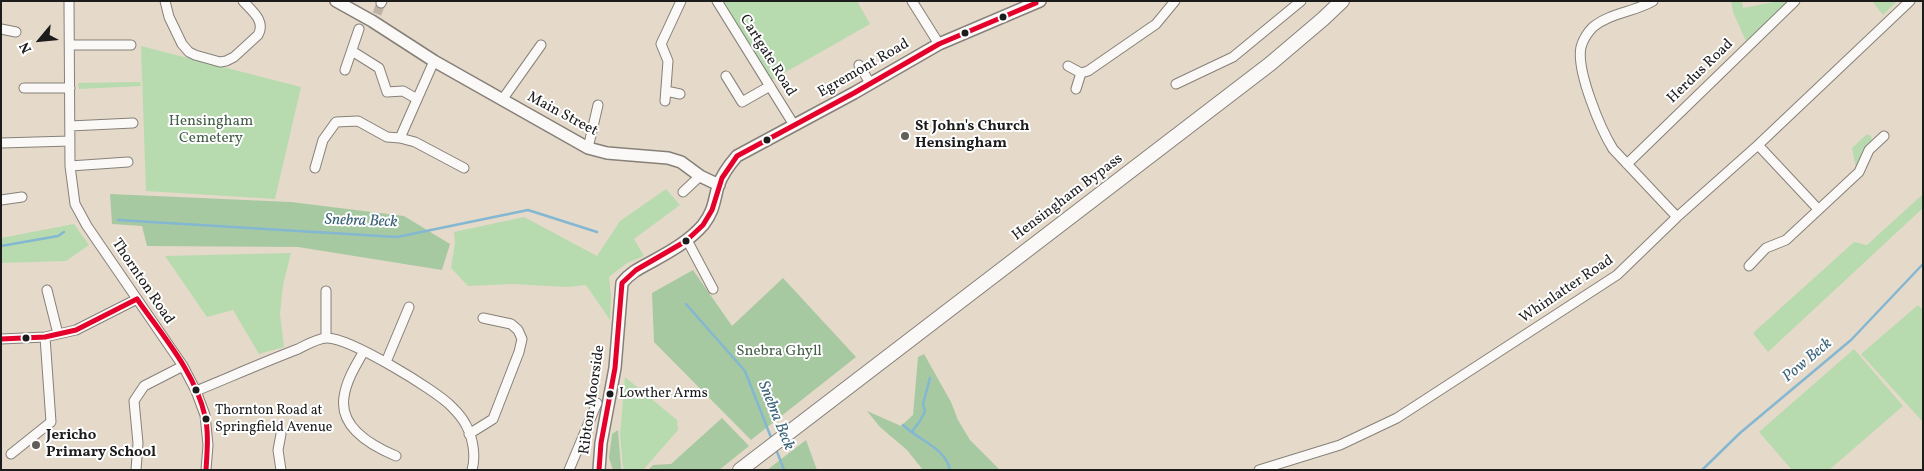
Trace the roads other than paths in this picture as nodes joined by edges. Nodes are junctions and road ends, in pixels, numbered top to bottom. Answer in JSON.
{"nodes":[{"id":1,"x":69,"y":1,"type":"edge"},
{"id":2,"x":165,"y":1,"type":"edge"},
{"id":3,"x":243,"y":1,"type":"edge"},
{"id":4,"x":336,"y":1,"type":"edge"},
{"id":5,"x":681,"y":1,"type":"edge"},
{"id":6,"x":717,"y":1,"type":"edge"},
{"id":7,"x":912,"y":1,"type":"edge"},
{"id":8,"x":1175,"y":1,"type":"edge"},
{"id":9,"x":1300,"y":1,"type":"edge"},
{"id":10,"x":1342,"y":1,"type":"edge"},
{"id":11,"x":1653,"y":1,"type":"edge"},
{"id":12,"x":1795,"y":1,"type":"edge"},
{"id":13,"x":1910,"y":1,"type":"edge"},
{"id":14,"x":1037,"y":2,"type":"edge"},
{"id":15,"x":1,"y":29,"type":"edge"},
{"id":16,"x":360,"y":29,"type":"dead end"},
{"id":17,"x":16,"y":32,"type":"dead end"},
{"id":18,"x":939,"y":44,"type":"junction"},
{"id":19,"x":70,"y":45,"type":"junction"},
{"id":20,"x":541,"y":45,"type":"dead end"},
{"id":21,"x":131,"y":46,"type":"dead end"},
{"id":22,"x":352,"y":51,"type":"junction"},
{"id":23,"x":434,"y":61,"type":"junction"},
{"id":24,"x":859,"y":65,"type":"dead end"},
{"id":25,"x":1068,"y":66,"type":"dead end"},
{"id":26,"x":345,"y":70,"type":"dead end"},
{"id":27,"x":1082,"y":73,"type":"junction"},
{"id":28,"x":726,"y":76,"type":"dead end"},
{"id":29,"x":870,"y":83,"type":"junction"},
{"id":30,"x":1176,"y":84,"type":"dead end"},
{"id":31,"x":770,"y":86,"type":"junction"},
{"id":32,"x":24,"y":88,"type":"dead end"},
{"id":33,"x":70,"y":88,"type":"junction"},
{"id":34,"x":1076,"y":89,"type":"dead end"},
{"id":35,"x":666,"y":91,"type":"junction"},
{"id":36,"x":680,"y":94,"type":"dead end"},
{"id":37,"x":417,"y":100,"type":"junction"},
{"id":38,"x":502,"y":100,"type":"junction"},
{"id":39,"x":665,"y":101,"type":"dead end"},
{"id":40,"x":598,"y":104,"type":"dead end"},
{"id":41,"x":133,"y":124,"type":"dead end"},
{"id":42,"x":794,"y":125,"type":"junction"},
{"id":43,"x":70,"y":126,"type":"junction"},
{"id":44,"x":1884,"y":136,"type":"dead end"},
{"id":45,"x":400,"y":138,"type":"junction"},
{"id":46,"x":70,"y":140,"type":"junction"},
{"id":47,"x":1,"y":143,"type":"edge"},
{"id":48,"x":1758,"y":145,"type":"junction"},
{"id":49,"x":588,"y":148,"type":"junction"},
{"id":50,"x":1627,"y":164,"type":"junction"},
{"id":51,"x":124,"y":165,"type":"dead end"},
{"id":52,"x":70,"y":166,"type":"junction"},
{"id":53,"x":315,"y":168,"type":"dead end"},
{"id":54,"x":464,"y":168,"type":"dead end"},
{"id":55,"x":700,"y":176,"type":"junction"},
{"id":56,"x":719,"y":185,"type":"junction"},
{"id":57,"x":682,"y":192,"type":"dead end"},
{"id":58,"x":22,"y":197,"type":"dead end"},
{"id":59,"x":1,"y":200,"type":"edge"},
{"id":60,"x":1818,"y":210,"type":"junction"},
{"id":61,"x":1677,"y":217,"type":"junction"},
{"id":62,"x":687,"y":240,"type":"junction"},
{"id":63,"x":1749,"y":266,"type":"dead end"},
{"id":64,"x":713,"y":289,"type":"dead end"},
{"id":65,"x":48,"y":290,"type":"dead end"},
{"id":66,"x":326,"y":291,"type":"dead end"},
{"id":67,"x":137,"y":299,"type":"junction"},
{"id":68,"x":409,"y":307,"type":"dead end"},
{"id":69,"x":483,"y":318,"type":"dead end"},
{"id":70,"x":58,"y":334,"type":"junction"},
{"id":71,"x":45,"y":337,"type":"junction"},
{"id":72,"x":326,"y":338,"type":"junction"},
{"id":73,"x":1,"y":339,"type":"edge"},
{"id":74,"x":364,"y":351,"type":"junction"},
{"id":75,"x":386,"y":362,"type":"junction"},
{"id":76,"x":183,"y":366,"type":"junction"},
{"id":77,"x":196,"y":391,"type":"junction"},
{"id":78,"x":597,"y":403,"type":"dead end"},
{"id":79,"x":281,"y":434,"type":"dead end"},
{"id":80,"x":470,"y":434,"type":"junction"},
{"id":81,"x":11,"y":454,"type":"dead end"},
{"id":82,"x":396,"y":456,"type":"dead end"},
{"id":83,"x":136,"y":470,"type":"edge"},
{"id":84,"x":206,"y":470,"type":"edge"},
{"id":85,"x":281,"y":470,"type":"edge"},
{"id":86,"x":472,"y":470,"type":"edge"},
{"id":87,"x":569,"y":470,"type":"edge"},
{"id":88,"x":599,"y":470,"type":"edge"},
{"id":89,"x":740,"y":470,"type":"edge"},
{"id":90,"x":1259,"y":470,"type":"edge"}],
"edges":[{"from":1,"to":19,"type":"street","name":"Thornton Road"},
{"from":2,"to":3,"type":"street"},
{"from":4,"to":23,"type":"main road","name":"Main Street"},
{"from":5,"to":35,"type":"street"},
{"from":6,"to":31,"type":"street","name":"Cartgate Road"},
{"from":7,"to":18,"type":"street"},
{"from":8,"to":27,"type":"street"},
{"from":9,"to":30,"type":"street"},
{"from":10,"to":89,"type":"highway","name":"Hensingham Bypass"},
{"from":11,"to":50,"type":"street"},
{"from":12,"to":50,"type":"street","name":"Herdus Road"},
{"from":13,"to":48,"type":"street","name":"Whinlatter Road"},
{"from":14,"to":18,"type":"main road","name":"Egremont Road"},
{"from":15,"to":17,"type":"street"},
{"from":16,"to":22,"type":"street"},
{"from":18,"to":29,"type":"main road","name":"Egremont Road"},
{"from":19,"to":21,"type":"street"},
{"from":19,"to":33,"type":"street","name":"Thornton Road"},
{"from":20,"to":38,"type":"street"},
{"from":22,"to":26,"type":"street"},
{"from":22,"to":37,"type":"street"},
{"from":23,"to":37,"type":"street"},
{"from":23,"to":38,"type":"main road","name":"Main Street"},
{"from":24,"to":29,"type":"street"},
{"from":25,"to":27,"type":"street"},
{"from":27,"to":34,"type":"street"},
{"from":28,"to":31,"type":"street"},
{"from":29,"to":42,"type":"main road","name":"Egremont Road"},
{"from":31,"to":42,"type":"street","name":"Cartgate Road"},
{"from":32,"to":33,"type":"street"},
{"from":33,"to":43,"type":"street","name":"Thornton Road"},
{"from":35,"to":36,"type":"street"},
{"from":35,"to":39,"type":"street"},
{"from":37,"to":45,"type":"street"},
{"from":38,"to":49,"type":"main road","name":"Main Street"},
{"from":40,"to":49,"type":"street"},
{"from":41,"to":43,"type":"street"},
{"from":42,"to":56,"type":"main road","name":"Egremont Road"},
{"from":43,"to":46,"type":"street","name":"Thornton Road"},
{"from":44,"to":60,"type":"street"},
{"from":45,"to":53,"type":"street"},
{"from":45,"to":54,"type":"street"},
{"from":46,"to":47,"type":"street"},
{"from":46,"to":52,"type":"street","name":"Thornton Road"},
{"from":48,"to":60,"type":"street"},
{"from":48,"to":61,"type":"street","name":"Whinlatter Road"},
{"from":49,"to":55,"type":"main road","name":"Main Street"},
{"from":50,"to":61,"type":"street"},
{"from":51,"to":52,"type":"street"},
{"from":52,"to":67,"type":"street","name":"Thornton Road"},
{"from":55,"to":56,"type":"main road","name":"Main Street"},
{"from":55,"to":57,"type":"street"},
{"from":56,"to":62,"type":"main road"},
{"from":58,"to":59,"type":"street"},
{"from":60,"to":63,"type":"street"},
{"from":61,"to":90,"type":"street","name":"Whinlatter Road"},
{"from":62,"to":64,"type":"street"},
{"from":62,"to":88,"type":"main road","name":"Ribton Moorside"},
{"from":65,"to":70,"type":"street"},
{"from":66,"to":72,"type":"street"},
{"from":67,"to":70,"type":"street"},
{"from":67,"to":76,"type":"street","name":"Thornton Road"},
{"from":68,"to":75,"type":"street"},
{"from":69,"to":80,"type":"street"},
{"from":70,"to":71,"type":"street"},
{"from":71,"to":73,"type":"street"},
{"from":71,"to":81,"type":"street"},
{"from":72,"to":74,"type":"street"},
{"from":72,"to":77,"type":"street"},
{"from":74,"to":75,"type":"street"},
{"from":74,"to":82,"type":"street"},
{"from":75,"to":80,"type":"street"},
{"from":76,"to":77,"type":"street","name":"Thornton Road"},
{"from":76,"to":83,"type":"street"},
{"from":77,"to":84,"type":"street","name":"Thornton Road"},
{"from":78,"to":87,"type":"street"},
{"from":79,"to":85,"type":"street"},
{"from":80,"to":86,"type":"street"}]}
